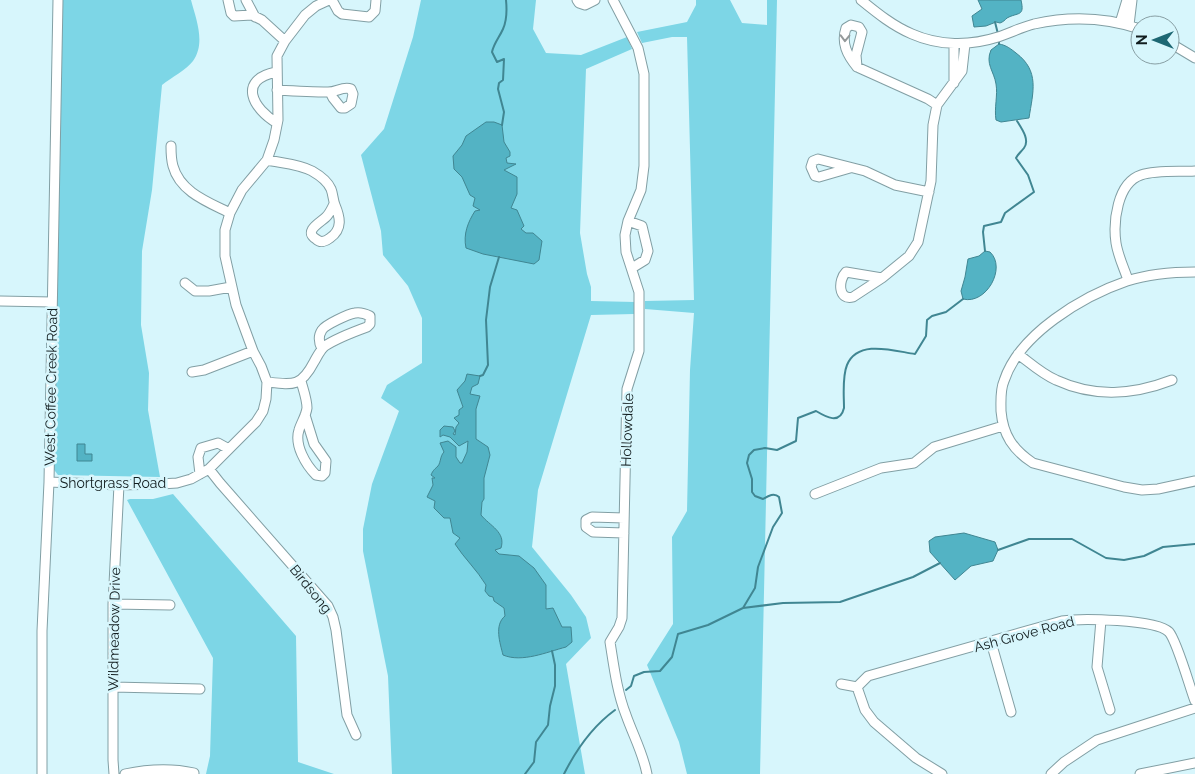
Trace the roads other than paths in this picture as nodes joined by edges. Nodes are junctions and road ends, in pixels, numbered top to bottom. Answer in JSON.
{"nodes":[{"id":1,"x":58,"y":0,"type":"edge"},
{"id":2,"x":228,"y":0,"type":"edge"},
{"id":3,"x":246,"y":0,"type":"edge"},
{"id":4,"x":331,"y":0,"type":"edge"},
{"id":5,"x":376,"y":0,"type":"edge"},
{"id":6,"x":578,"y":0,"type":"edge"},
{"id":7,"x":595,"y":0,"type":"edge"},
{"id":8,"x":613,"y":0,"type":"edge"},
{"id":9,"x":861,"y":0,"type":"edge"},
{"id":10,"x":1127,"y":0,"type":"edge"},
{"id":11,"x":1132,"y":0,"type":"edge"},
{"id":12,"x":255,"y":17,"type":"junction"},
{"id":13,"x":1124,"y":24,"type":"junction"},
{"id":14,"x":1130,"y":26,"type":"edge"},
{"id":15,"x":285,"y":41,"type":"junction"},
{"id":16,"x":954,"y":44,"type":"junction"},
{"id":17,"x":965,"y":44,"type":"junction"},
{"id":18,"x":1180,"y":49,"type":"edge"},
{"id":19,"x":1195,"y":58,"type":"edge"},
{"id":20,"x":857,"y":66,"type":"dead end"},
{"id":21,"x":276,"y":72,"type":"junction"},
{"id":22,"x":954,"y":83,"type":"junction"},
{"id":23,"x":276,"y":90,"type":"junction"},
{"id":24,"x":330,"y":92,"type":"dead end"},
{"id":25,"x":937,"y":105,"type":"junction"},
{"id":26,"x":277,"y":123,"type":"junction"},
{"id":27,"x":171,"y":146,"type":"dead end"},
{"id":28,"x":267,"y":160,"type":"junction"},
{"id":29,"x":850,"y":168,"type":"dead end"},
{"id":30,"x":1195,"y":171,"type":"edge"},
{"id":31,"x":929,"y":192,"type":"junction"},
{"id":32,"x":334,"y":204,"type":"dead end"},
{"id":33,"x":230,"y":212,"type":"junction"},
{"id":34,"x":628,"y":221,"type":"junction"},
{"id":35,"x":632,"y":268,"type":"junction"},
{"id":36,"x":1195,"y":272,"type":"edge"},
{"id":37,"x":882,"y":278,"type":"dead end"},
{"id":38,"x":1128,"y":280,"type":"junction"},
{"id":39,"x":185,"y":282,"type":"dead end"},
{"id":40,"x":231,"y":287,"type":"junction"},
{"id":41,"x":0,"y":301,"type":"edge"},
{"id":42,"x":52,"y":302,"type":"junction"},
{"id":43,"x":322,"y":350,"type":"junction"},
{"id":44,"x":253,"y":351,"type":"junction"},
{"id":45,"x":1018,"y":354,"type":"junction"},
{"id":46,"x":192,"y":372,"type":"dead end"},
{"id":47,"x":1172,"y":380,"type":"dead end"},
{"id":48,"x":301,"y":381,"type":"junction"},
{"id":49,"x":267,"y":382,"type":"junction"},
{"id":50,"x":305,"y":415,"type":"junction"},
{"id":51,"x":1003,"y":426,"type":"junction"},
{"id":52,"x":229,"y":449,"type":"junction"},
{"id":53,"x":209,"y":469,"type":"junction"},
{"id":54,"x":200,"y":474,"type":"junction"},
{"id":55,"x":1195,"y":481,"type":"edge"},
{"id":56,"x":49,"y":482,"type":"junction"},
{"id":57,"x":119,"y":485,"type":"junction"},
{"id":58,"x":815,"y":494,"type":"dead end"},
{"id":59,"x":624,"y":518,"type":"junction"},
{"id":60,"x":624,"y":533,"type":"junction"},
{"id":61,"x":113,"y":604,"type":"junction"},
{"id":62,"x":170,"y":605,"type":"dead end"},
{"id":63,"x":1101,"y":620,"type":"junction"},
{"id":64,"x":991,"y":642,"type":"junction"},
{"id":65,"x":842,"y":684,"type":"dead end"},
{"id":66,"x":113,"y":687,"type":"junction"},
{"id":67,"x":857,"y":687,"type":"junction"},
{"id":68,"x":200,"y":689,"type":"dead end"},
{"id":69,"x":1195,"y":702,"type":"edge"},
{"id":70,"x":1195,"y":708,"type":"edge"},
{"id":71,"x":1110,"y":710,"type":"dead end"},
{"id":72,"x":1011,"y":712,"type":"dead end"},
{"id":73,"x":356,"y":735,"type":"dead end"},
{"id":74,"x":1195,"y":763,"type":"edge"},
{"id":75,"x":194,"y":772,"type":"dead end"},
{"id":76,"x":42,"y":774,"type":"edge"},
{"id":77,"x":114,"y":774,"type":"edge"},
{"id":78,"x":125,"y":774,"type":"edge"},
{"id":79,"x":647,"y":774,"type":"edge"},
{"id":80,"x":942,"y":774,"type":"edge"},
{"id":81,"x":1051,"y":774,"type":"edge"},
{"id":82,"x":1140,"y":774,"type":"edge"}],
"edges":[{"from":1,"to":42,"type":"street","name":"West Coffee Creek Road"},
{"from":2,"to":12,"type":"street"},
{"from":3,"to":12,"type":"street"},
{"from":4,"to":5,"type":"street"},
{"from":4,"to":15,"type":"street","name":"Shortgrass Road"},
{"from":6,"to":7,"type":"street"},
{"from":8,"to":34,"type":"street","name":"Hollowdale"},
{"from":9,"to":16,"type":"street"},
{"from":10,"to":13,"type":"street"},
{"from":11,"to":13,"type":"street"},
{"from":12,"to":15,"type":"street"},
{"from":13,"to":14,"type":"street"},
{"from":13,"to":17,"type":"street"},
{"from":15,"to":21,"type":"street","name":"Shortgrass Road"},
{"from":16,"to":17,"type":"street"},
{"from":16,"to":22,"type":"street"},
{"from":17,"to":22,"type":"street"},
{"from":18,"to":19,"type":"street"},
{"from":20,"to":25,"type":"street"},
{"from":21,"to":23,"type":"street","name":"Shortgrass Road"},
{"from":21,"to":26,"type":"street"},
{"from":22,"to":25,"type":"street"},
{"from":23,"to":24,"type":"street"},
{"from":23,"to":26,"type":"street","name":"Shortgrass Road"},
{"from":25,"to":31,"type":"street"},
{"from":26,"to":28,"type":"street","name":"Shortgrass Road"},
{"from":27,"to":33,"type":"street"},
{"from":28,"to":32,"type":"street"},
{"from":28,"to":33,"type":"street","name":"Shortgrass Road"},
{"from":29,"to":31,"type":"street"},
{"from":30,"to":38,"type":"street"},
{"from":31,"to":37,"type":"street"},
{"from":33,"to":40,"type":"street","name":"Shortgrass Road"},
{"from":34,"to":35,"type":"street","name":"Hollowdale"},
{"from":34,"to":35,"type":"street"},
{"from":35,"to":59,"type":"street","name":"Hollowdale"},
{"from":36,"to":38,"type":"street"},
{"from":38,"to":45,"type":"street"},
{"from":39,"to":40,"type":"street"},
{"from":40,"to":44,"type":"street","name":"Shortgrass Road"},
{"from":41,"to":42,"type":"street"},
{"from":42,"to":56,"type":"street","name":"West Coffee Creek Road"},
{"from":43,"to":43,"type":"street"},
{"from":43,"to":48,"type":"street"},
{"from":44,"to":46,"type":"street"},
{"from":44,"to":49,"type":"street","name":"Shortgrass Road"},
{"from":45,"to":47,"type":"street"},
{"from":45,"to":51,"type":"street"},
{"from":48,"to":49,"type":"street"},
{"from":48,"to":50,"type":"street"},
{"from":49,"to":52,"type":"street","name":"Shortgrass Road"},
{"from":50,"to":50,"type":"street"},
{"from":51,"to":55,"type":"street"},
{"from":51,"to":58,"type":"street"},
{"from":52,"to":53,"type":"street","name":"Shortgrass Road"},
{"from":52,"to":54,"type":"street"},
{"from":53,"to":54,"type":"street","name":"Shortgrass Road"},
{"from":53,"to":73,"type":"street","name":"Birdsong"},
{"from":54,"to":57,"type":"street","name":"Shortgrass Road"},
{"from":56,"to":57,"type":"street","name":"Shortgrass Road"},
{"from":56,"to":76,"type":"street","name":"West Coffee Creek Road"},
{"from":57,"to":61,"type":"street","name":"Wildmeadow Drive"},
{"from":59,"to":60,"type":"street","name":"Hollowdale"},
{"from":59,"to":60,"type":"street"},
{"from":60,"to":79,"type":"street","name":"Hollowdale"},
{"from":61,"to":62,"type":"street"},
{"from":61,"to":66,"type":"street","name":"Wildmeadow Drive"},
{"from":63,"to":64,"type":"street","name":"Ash Grove Road"},
{"from":63,"to":69,"type":"street","name":"Ash Grove Road"},
{"from":63,"to":71,"type":"street"},
{"from":64,"to":67,"type":"street","name":"Ash Grove Road"},
{"from":64,"to":72,"type":"street"},
{"from":65,"to":67,"type":"street"},
{"from":66,"to":68,"type":"street"},
{"from":66,"to":77,"type":"street","name":"Wildmeadow Drive"},
{"from":67,"to":80,"type":"street"},
{"from":70,"to":81,"type":"street"},
{"from":74,"to":82,"type":"street"},
{"from":75,"to":78,"type":"street"}]}
